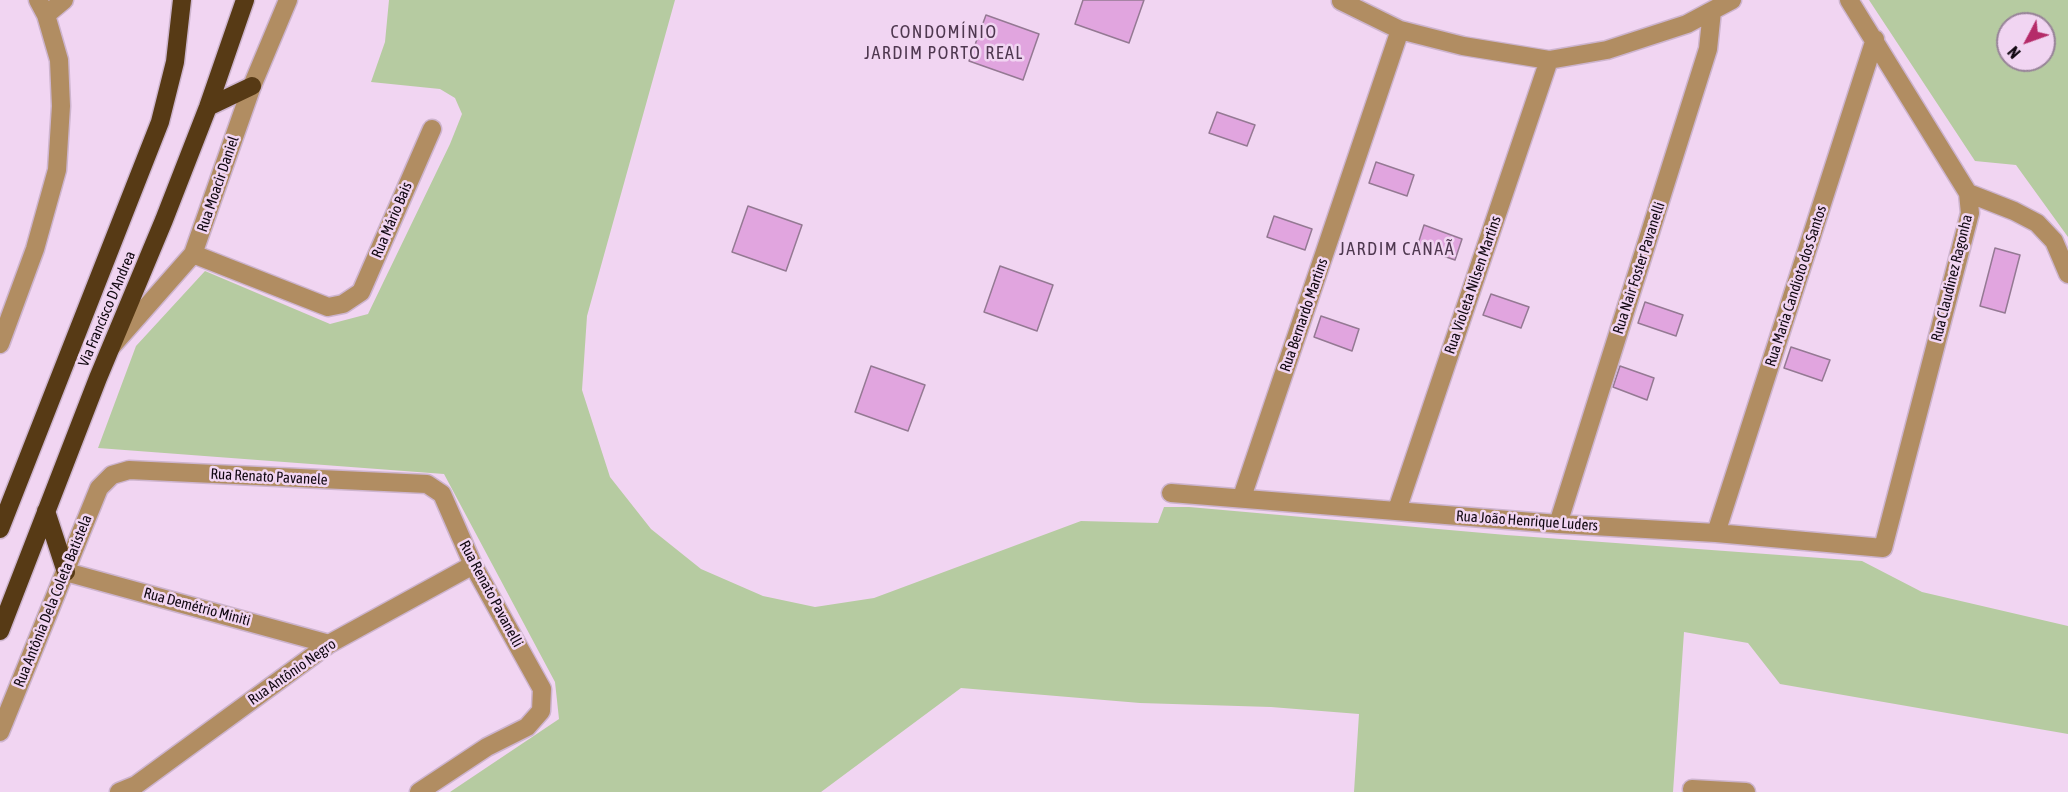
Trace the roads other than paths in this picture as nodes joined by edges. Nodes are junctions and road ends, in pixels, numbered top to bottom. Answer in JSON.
{"nodes":[{"id":1,"x":64,"y":0,"type":"edge"},
{"id":2,"x":182,"y":0,"type":"edge"},
{"id":3,"x":245,"y":0,"type":"edge"},
{"id":4,"x":288,"y":0,"type":"edge"},
{"id":5,"x":1732,"y":0,"type":"edge"},
{"id":6,"x":1849,"y":0,"type":"edge"},
{"id":7,"x":1341,"y":1,"type":"edge"},
{"id":8,"x":42,"y":8,"type":"edge"},
{"id":9,"x":1712,"y":11,"type":"junction"},
{"id":10,"x":1400,"y":30,"type":"junction"},
{"id":11,"x":1875,"y":39,"type":"junction"},
{"id":12,"x":1549,"y":60,"type":"junction"},
{"id":13,"x":252,"y":86,"type":"junction"},
{"id":14,"x":208,"y":107,"type":"junction"},
{"id":15,"x":432,"y":129,"type":"dead end"},
{"id":16,"x":1968,"y":193,"type":"junction"},
{"id":17,"x":194,"y":254,"type":"junction"},
{"id":18,"x":2068,"y":274,"type":"edge"},
{"id":19,"x":0,"y":344,"type":"edge"},
{"id":20,"x":112,"y":346,"type":"junction"},
{"id":21,"x":112,"y":475,"type":"joint"},
{"id":22,"x":427,"y":484,"type":"joint"},
{"id":23,"x":1171,"y":493,"type":"dead end"},
{"id":24,"x":1242,"y":497,"type":"junction"},
{"id":25,"x":1396,"y":510,"type":"junction"},
{"id":26,"x":46,"y":511,"type":"junction"},
{"id":27,"x":1558,"y":524,"type":"junction"},
{"id":28,"x":0,"y":529,"type":"edge"},
{"id":29,"x":1716,"y":533,"type":"junction"},
{"id":30,"x":1883,"y":548,"type":"joint"},
{"id":31,"x":473,"y":566,"type":"junction"},
{"id":32,"x":66,"y":572,"type":"junction"},
{"id":33,"x":0,"y":631,"type":"edge"},
{"id":34,"x":329,"y":644,"type":"junction"},
{"id":35,"x":0,"y":732,"type":"edge"},
{"id":36,"x":1692,"y":789,"type":"dead end"},
{"id":37,"x":119,"y":792,"type":"edge"},
{"id":38,"x":419,"y":792,"type":"edge"},
{"id":39,"x":1746,"y":792,"type":"edge"}],
"edges":[{"from":1,"to":8,"type":"street"},
{"from":2,"to":28,"type":"highway","name":"Via Francisco D'Andrea"},
{"from":3,"to":14,"type":"highway","name":"Via Francisco D'Andrea"},
{"from":4,"to":13,"type":"street","name":"Rua Moacir Daniel"},
{"from":5,"to":9,"type":"street"},
{"from":6,"to":11,"type":"street","name":"Rua Claudinez Ragonha"},
{"from":7,"to":10,"type":"street"},
{"from":8,"to":19,"type":"street"},
{"from":9,"to":12,"type":"street"},
{"from":9,"to":27,"type":"street","name":"Rua Nair Foster Pavanelli"},
{"from":10,"to":12,"type":"street"},
{"from":10,"to":24,"type":"street","name":"Rua Bernardo Martins"},
{"from":11,"to":16,"type":"street","name":"Rua Claudinez Ragonha"},
{"from":11,"to":29,"type":"street","name":"Rua Maria Candioto dos Santos"},
{"from":12,"to":25,"type":"street","name":"Rua Violeta Nilsen Martins"},
{"from":13,"to":14,"type":"highway"},
{"from":13,"to":17,"type":"street","name":"Rua Moacir Daniel"},
{"from":14,"to":20,"type":"highway","name":"Via Francisco D'Andrea"},
{"from":15,"to":17,"type":"street","name":"Rua Mário Bais"},
{"from":16,"to":18,"type":"street"},
{"from":16,"to":30,"type":"street","name":"Rua Claudinez Ragonha"},
{"from":17,"to":20,"type":"street","name":"Rua Moacir Daniel"},
{"from":20,"to":26,"type":"highway","name":"Via Francisco D'Andrea"},
{"from":21,"to":22,"type":"street","name":"Rua Renato Pavanele"},
{"from":21,"to":32,"type":"street","name":"Rua Antônia Dela Coleta Batistela"},
{"from":22,"to":31,"type":"street","name":"Rua Renato Pavanelli"},
{"from":23,"to":24,"type":"street","name":"Rua João Henrique Luders"},
{"from":24,"to":25,"type":"street","name":"Rua João Henrique Luders"},
{"from":25,"to":27,"type":"street","name":"Rua João Henrique Luders"},
{"from":26,"to":32,"type":"highway"},
{"from":26,"to":33,"type":"highway","name":"Via Francisco D'Andrea"},
{"from":27,"to":29,"type":"street","name":"Rua João Henrique Luders"},
{"from":29,"to":30,"type":"street","name":"Rua João Henrique Luders"},
{"from":31,"to":34,"type":"street","name":"Rua Antônio Negro"},
{"from":31,"to":38,"type":"street","name":"Rua Renato Pavanelli"},
{"from":32,"to":34,"type":"street","name":"Rua Demétrio Miniti"},
{"from":32,"to":35,"type":"street","name":"Rua Antônia Dela Coleta Batistela"},
{"from":34,"to":37,"type":"street","name":"Rua Antônio Negro"},
{"from":36,"to":39,"type":"street"}]}
